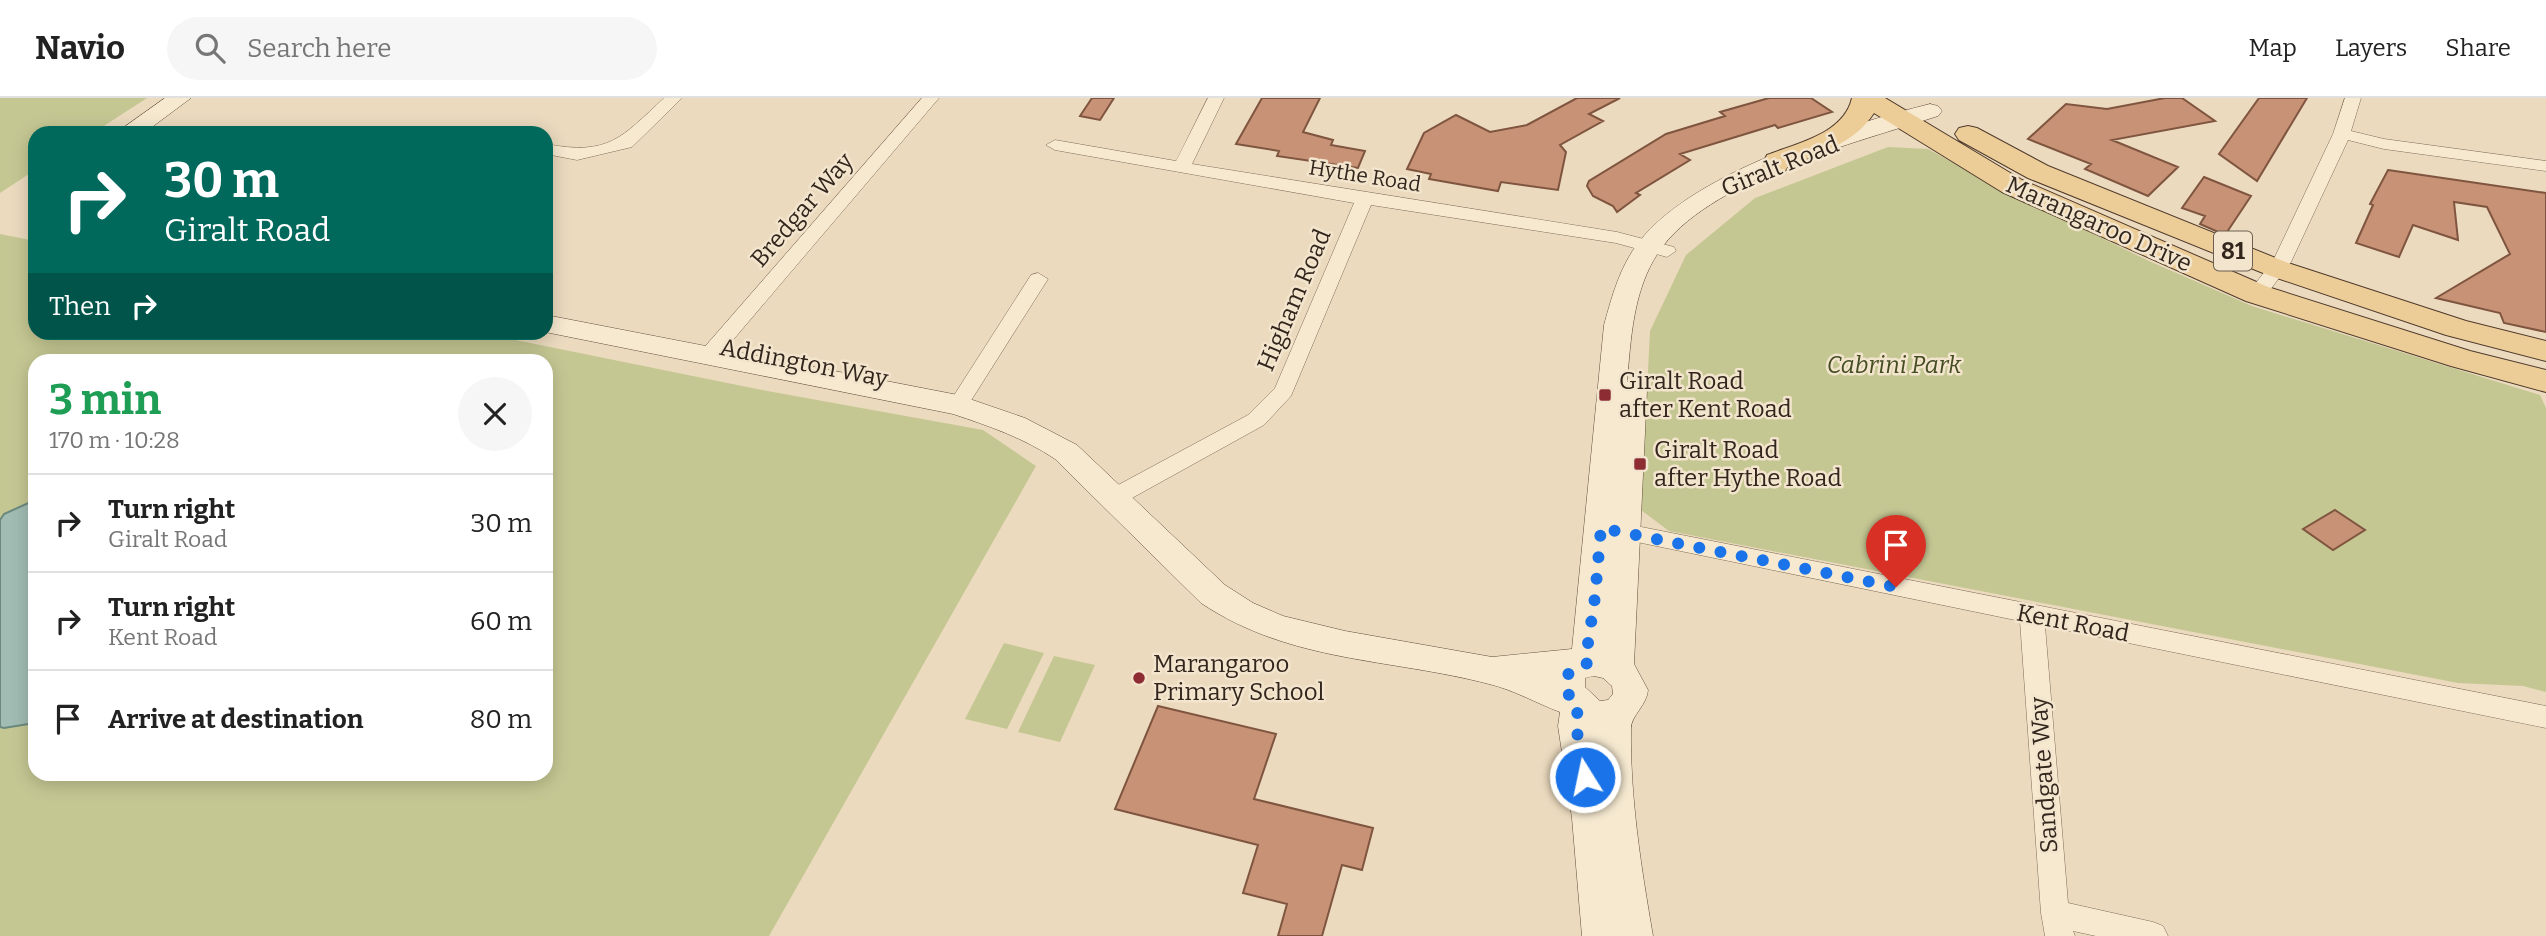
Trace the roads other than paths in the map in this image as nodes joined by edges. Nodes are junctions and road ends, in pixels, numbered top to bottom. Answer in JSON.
{"nodes":[{"id":1,"x":168,"y":98,"type":"edge"},
{"id":2,"x":180,"y":98,"type":"edge"},
{"id":3,"x":674,"y":98,"type":"edge"},
{"id":4,"x":931,"y":98,"type":"edge"},
{"id":5,"x":1216,"y":98,"type":"edge"},
{"id":6,"x":1866,"y":98,"type":"edge"},
{"id":7,"x":2353,"y":98,"type":"edge"},
{"id":8,"x":1919,"y":115,"type":"edge"},
{"id":9,"x":126,"y":126,"type":"edge"},
{"id":10,"x":138,"y":126,"type":"edge"},
{"id":11,"x":2342,"y":134,"type":"junction"},
{"id":12,"x":1055,"y":145,"type":"dead end"},
{"id":13,"x":553,"y":150,"type":"edge"},
{"id":14,"x":1775,"y":165,"type":"junction"},
{"id":15,"x":2546,"y":166,"type":"edge"},
{"id":16,"x":1181,"y":167,"type":"junction"},
{"id":17,"x":1365,"y":200,"type":"junction"},
{"id":18,"x":1658,"y":249,"type":"junction"},
{"id":19,"x":2278,"y":269,"type":"junction"},
{"id":20,"x":1038,"y":279,"type":"dead end"},
{"id":21,"x":2257,"y":294,"type":"junction"},
{"id":22,"x":553,"y":315,"type":"edge"},
{"id":23,"x":553,"y":325,"type":"edge"},
{"id":24,"x":713,"y":350,"type":"junction"},
{"id":25,"x":2546,"y":351,"type":"edge"},
{"id":26,"x":2546,"y":381,"type":"edge"},
{"id":27,"x":962,"y":400,"type":"junction"},
{"id":28,"x":1115,"y":497,"type":"junction"},
{"id":29,"x":1613,"y":530,"type":"junction"},
{"id":30,"x":2032,"y":614,"type":"junction"},
{"id":31,"x":1595,"y":665,"type":"junction"},
{"id":32,"x":1491,"y":670,"type":"junction"},
{"id":33,"x":1587,"y":708,"type":"junction"},
{"id":34,"x":2546,"y":717,"type":"edge"},
{"id":35,"x":2057,"y":924,"type":"edge"},
{"id":36,"x":1602,"y":936,"type":"edge"},
{"id":37,"x":1633,"y":936,"type":"edge"},
{"id":38,"x":2153,"y":936,"type":"edge"}],
"edges":[{"from":1,"to":9,"type":"street"},
{"from":2,"to":10,"type":"street"},
{"from":3,"to":13,"type":"street"},
{"from":4,"to":24,"type":"street","name":"Bredgar Way"},
{"from":5,"to":16,"type":"street"},
{"from":6,"to":8,"type":"main road","name":"Marangaroo Drive","number":"81"},
{"from":6,"to":14,"type":"main road"},
{"from":7,"to":11,"type":"street"},
{"from":8,"to":14,"type":"street","name":"Giralt Road"},
{"from":8,"to":18,"type":"street","name":"Giralt Road"},
{"from":8,"to":19,"type":"main road","name":"Marangaroo Drive","number":"81"},
{"from":8,"to":21,"type":"main road","name":"Marangaroo Drive","number":"81"},
{"from":11,"to":15,"type":"street"},
{"from":11,"to":19,"type":"street"},
{"from":12,"to":16,"type":"street","name":"Hythe Road"},
{"from":14,"to":18,"type":"street","name":"Giralt Road"},
{"from":16,"to":17,"type":"street","name":"Hythe Road"},
{"from":17,"to":18,"type":"street","name":"Hythe Road"},
{"from":17,"to":28,"type":"street","name":"Higham Road"},
{"from":18,"to":29,"type":"street","name":"Giralt Road"},
{"from":19,"to":21,"type":"street"},
{"from":19,"to":25,"type":"main road","name":"Marangaroo Drive","number":"81"},
{"from":20,"to":27,"type":"street"},
{"from":21,"to":26,"type":"main road","name":"Marangaroo Drive","number":"81"},
{"from":22,"to":24,"type":"street","name":"Addington Way"},
{"from":23,"to":24,"type":"street","name":"Addington Way"},
{"from":24,"to":27,"type":"street","name":"Addington Way"},
{"from":27,"to":28,"type":"street","name":"Addington Way"},
{"from":28,"to":32,"type":"street","name":"Addington Way"},
{"from":29,"to":30,"type":"street","name":"Kent Road"},
{"from":29,"to":31,"type":"street","name":"Giralt Road"},
{"from":30,"to":34,"type":"street","name":"Kent Road"},
{"from":30,"to":35,"type":"street","name":"Sandgate Way"},
{"from":31,"to":32,"type":"street","name":"Addington Way"},
{"from":31,"to":33,"type":"street"},
{"from":31,"to":33,"type":"street"},
{"from":32,"to":33,"type":"street","name":"Addington Way"},
{"from":33,"to":36,"type":"street"},
{"from":33,"to":37,"type":"street"},
{"from":35,"to":38,"type":"street"}]}
